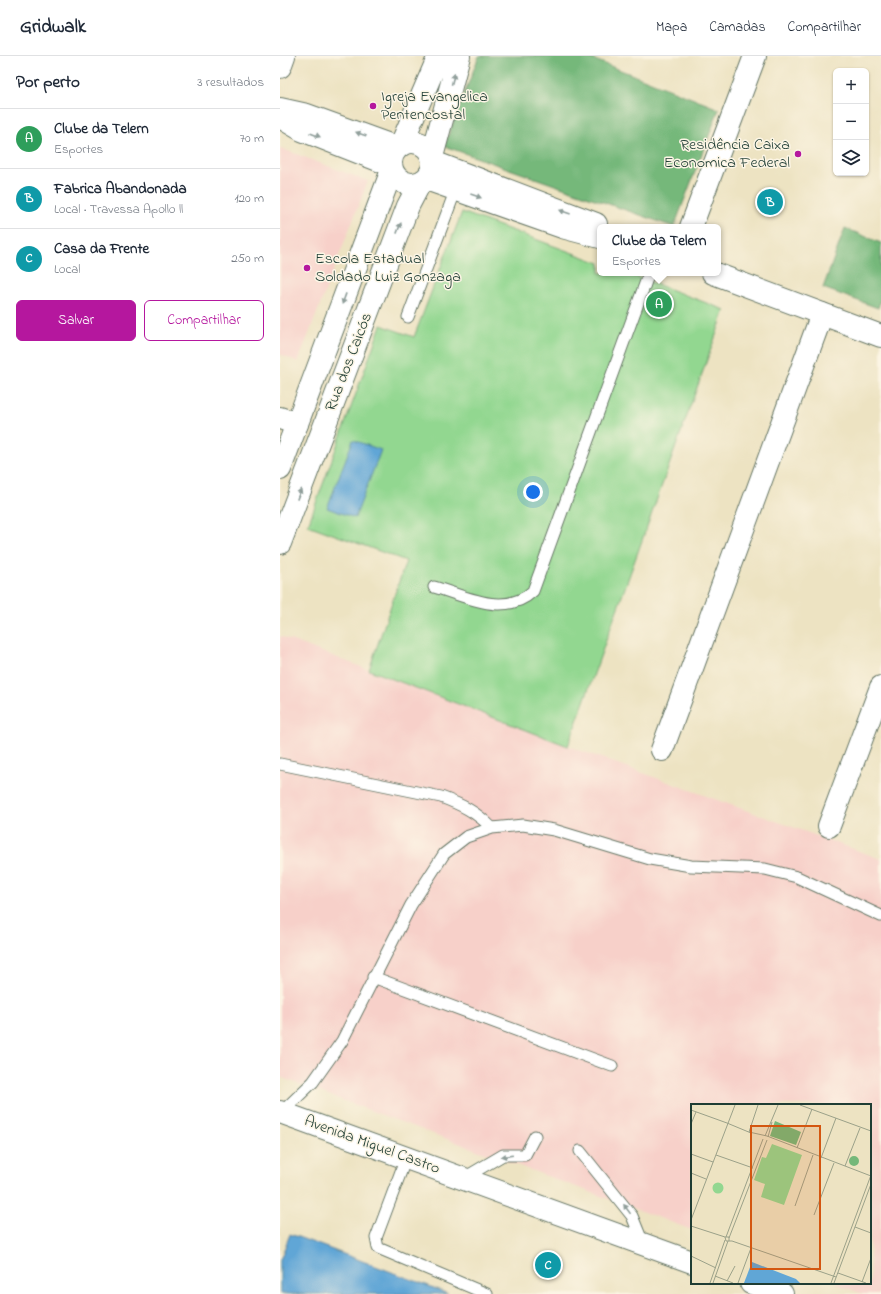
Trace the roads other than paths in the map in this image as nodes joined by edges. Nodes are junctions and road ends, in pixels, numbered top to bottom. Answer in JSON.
{"nodes":[{"id":1,"x":284,"y":56,"type":"edge"},
{"id":2,"x":439,"y":56,"type":"edge"},
{"id":3,"x":459,"y":56,"type":"edge"},
{"id":4,"x":755,"y":56,"type":"edge"},
{"id":5,"x":280,"y":67,"type":"edge"},
{"id":6,"x":280,"y":109,"type":"edge"},
{"id":7,"x":280,"y":117,"type":"edge"},
{"id":8,"x":395,"y":157,"type":"junction"},
{"id":9,"x":428,"y":170,"type":"junction"},
{"id":10,"x":456,"y":189,"type":"junction"},
{"id":11,"x":692,"y":224,"type":"edge"},
{"id":12,"x":597,"y":225,"type":"edge"},
{"id":13,"x":597,"y":235,"type":"edge"},
{"id":14,"x":648,"y":276,"type":"edge"},
{"id":15,"x":721,"y":276,"type":"edge"},
{"id":16,"x":822,"y":314,"type":"junction"},
{"id":17,"x":408,"y":317,"type":"dead end"},
{"id":18,"x":881,"y":336,"type":"edge"},
{"id":19,"x":289,"y":421,"type":"edge"},
{"id":20,"x":280,"y":469,"type":"edge"},
{"id":21,"x":280,"y":543,"type":"edge"},
{"id":22,"x":434,"y":587,"type":"dead end"},
{"id":23,"x":881,"y":687,"type":"edge"},
{"id":24,"x":662,"y":750,"type":"dead end"},
{"id":25,"x":280,"y":764,"type":"edge"},
{"id":26,"x":829,"y":826,"type":"dead end"},
{"id":27,"x":492,"y":828,"type":"junction"},
{"id":28,"x":881,"y":916,"type":"edge"},
{"id":29,"x":373,"y":977,"type":"junction"},
{"id":30,"x":612,"y":1066,"type":"dead end"},
{"id":31,"x":281,"y":1114,"type":"edge"},
{"id":32,"x":535,"y":1136,"type":"dead end"},
{"id":33,"x":580,"y":1151,"type":"dead end"},
{"id":34,"x":406,"y":1158,"type":"junction"},
{"id":35,"x":464,"y":1178,"type":"junction"},
{"id":36,"x":643,"y":1244,"type":"junction"},
{"id":37,"x":691,"y":1262,"type":"edge"},
{"id":38,"x":754,"y":1284,"type":"edge"},
{"id":39,"x":487,"y":1294,"type":"edge"},
{"id":40,"x":782,"y":1294,"type":"edge"}],
"edges":[{"from":1,"to":5,"type":"street"},
{"from":2,"to":8,"type":"street","name":"Rua dos Caicós"},
{"from":9,"to":3,"type":"street","name":"Rua dos Caicós","one_way":true},
{"from":4,"to":11,"type":"street"},
{"from":8,"to":6,"type":"street","one_way":true},
{"from":7,"to":8,"type":"street","one_way":true},
{"from":8,"to":9,"type":"street"},
{"from":8,"to":9,"type":"street"},
{"from":8,"to":19,"type":"street","name":"Rua dos Caicós","one_way":true},
{"from":9,"to":10,"type":"street"},
{"from":12,"to":9,"type":"street","one_way":true},
{"from":21,"to":9,"type":"street","name":"Rua dos Caicós","one_way":true},
{"from":10,"to":13,"type":"street","one_way":true},
{"from":10,"to":17,"type":"lane"},
{"from":14,"to":22,"type":"lane"},
{"from":15,"to":16,"type":"street"},
{"from":16,"to":18,"type":"street"},
{"from":16,"to":24,"type":"street"},
{"from":19,"to":20,"type":"street","name":"Rua dos Caicós"},
{"from":23,"to":26,"type":"street"},
{"from":25,"to":27,"type":"lane"},
{"from":27,"to":28,"type":"lane"},
{"from":27,"to":29,"type":"lane"},
{"from":29,"to":30,"type":"lane"},
{"from":29,"to":31,"type":"lane"},
{"from":31,"to":34,"type":"street","name":"Avenida Miguel Castro"},
{"from":32,"to":35,"type":"lane","one_way":true},
{"from":36,"to":33,"type":"lane","one_way":true},
{"from":34,"to":35,"type":"street","name":"Avenida Miguel Castro"},
{"from":34,"to":39,"type":"lane"},
{"from":35,"to":36,"type":"street","name":"Avenida Miguel Castro"},
{"from":36,"to":37,"type":"street","name":"Avenida Miguel Castro"},
{"from":38,"to":40,"type":"street"}]}
